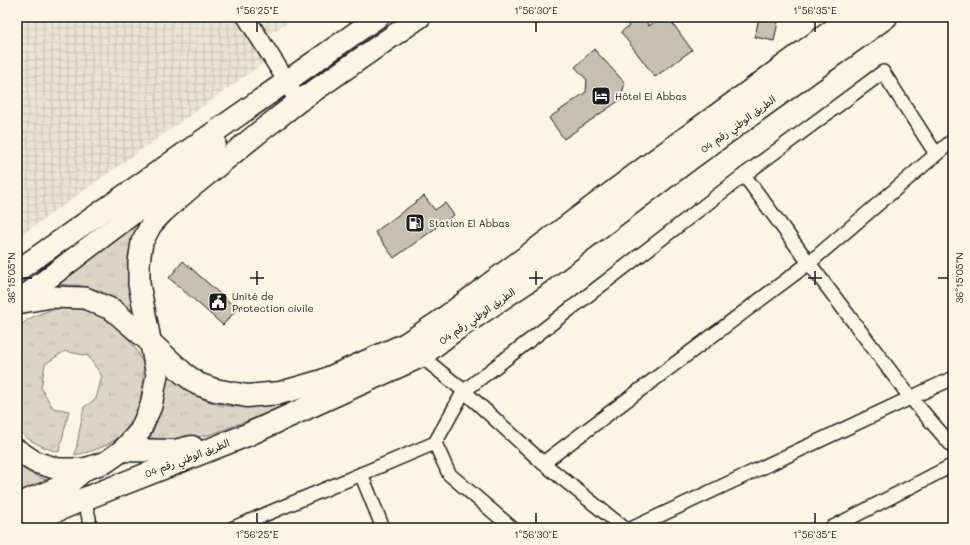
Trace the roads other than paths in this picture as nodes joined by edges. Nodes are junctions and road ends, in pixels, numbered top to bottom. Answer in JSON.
{"nodes":[{"id":1,"x":246,"y":17,"type":"edge"},
{"id":2,"x":378,"y":17,"type":"edge"},
{"id":3,"x":420,"y":17,"type":"edge"},
{"id":4,"x":851,"y":17,"type":"edge"},
{"id":5,"x":886,"y":17,"type":"edge"},
{"id":6,"x":286,"y":80,"type":"junction"},
{"id":7,"x":298,"y":102,"type":"junction"},
{"id":8,"x":247,"y":108,"type":"junction"},
{"id":9,"x":953,"y":140,"type":"edge"},
{"id":10,"x":936,"y":154,"type":"junction"},
{"id":11,"x":744,"y":175,"type":"junction"},
{"id":12,"x":809,"y":264,"type":"junction"},
{"id":13,"x":17,"y":271,"type":"edge"},
{"id":14,"x":17,"y":302,"type":"edge"},
{"id":15,"x":151,"y":343,"type":"junction"},
{"id":16,"x":414,"y":350,"type":"junction"},
{"id":17,"x":953,"y":378,"type":"edge"},
{"id":18,"x":464,"y":391,"type":"junction"},
{"id":19,"x":910,"y":397,"type":"junction"},
{"id":20,"x":247,"y":435,"type":"junction"},
{"id":21,"x":435,"y":443,"type":"junction"},
{"id":22,"x":953,"y":447,"type":"edge"},
{"id":23,"x":17,"y":450,"type":"edge"},
{"id":24,"x":123,"y":450,"type":"junction"},
{"id":25,"x":543,"y":463,"type":"junction"},
{"id":26,"x":953,"y":465,"type":"edge"},
{"id":27,"x":85,"y":469,"type":"junction"},
{"id":28,"x":361,"y":474,"type":"junction"},
{"id":29,"x":84,"y":499,"type":"junction"},
{"id":30,"x":17,"y":505,"type":"edge"},
{"id":31,"x":615,"y":526,"type":"edge"},
{"id":32,"x":17,"y":527,"type":"edge"},
{"id":33,"x":90,"y":528,"type":"edge"},
{"id":34,"x":233,"y":528,"type":"edge"},
{"id":35,"x":384,"y":528,"type":"edge"},
{"id":36,"x":512,"y":528,"type":"edge"},
{"id":37,"x":633,"y":528,"type":"edge"},
{"id":38,"x":831,"y":528,"type":"edge"}],
"edges":[{"from":1,"to":6,"type":"street"},
{"from":2,"to":6,"type":"main road"},
{"from":3,"to":7,"type":"main road"},
{"from":4,"to":16,"type":"highway","name":"الطريق الوطني رقم 04"},
{"from":5,"to":16,"type":"highway","name":"الطريق الوطني رقم 04"},
{"from":6,"to":7,"type":"street"},
{"from":6,"to":8,"type":"main road"},
{"from":7,"to":15,"type":"main road"},
{"from":8,"to":13,"type":"main road"},
{"from":8,"to":14,"type":"main road"},
{"from":9,"to":10,"type":"street"},
{"from":10,"to":11,"type":"street"},
{"from":10,"to":12,"type":"street"},
{"from":11,"to":12,"type":"street"},
{"from":11,"to":18,"type":"street"},
{"from":12,"to":19,"type":"street"},
{"from":12,"to":25,"type":"street"},
{"from":14,"to":15,"type":"main road"},
{"from":15,"to":16,"type":"highway","name":"الطريق الوطني رقم 04"},
{"from":15,"to":24,"type":"main road"},
{"from":16,"to":18,"type":"street"},
{"from":16,"to":20,"type":"highway","name":"الطريق الوطني رقم 04"},
{"from":17,"to":19,"type":"street"},
{"from":18,"to":21,"type":"street"},
{"from":18,"to":25,"type":"street"},
{"from":19,"to":22,"type":"street"},
{"from":19,"to":37,"type":"street"},
{"from":20,"to":24,"type":"highway"},
{"from":20,"to":29,"type":"highway","name":"الطريق الوطني رقم 04"},
{"from":21,"to":28,"type":"street"},
{"from":21,"to":36,"type":"street"},
{"from":23,"to":27,"type":"main road"},
{"from":24,"to":27,"type":"main road"},
{"from":25,"to":31,"type":"street"},
{"from":26,"to":38,"type":"street"},
{"from":27,"to":30,"type":"highway"},
{"from":28,"to":34,"type":"street"},
{"from":28,"to":35,"type":"street"},
{"from":29,"to":32,"type":"highway","name":"الطريق الوطني رقم 04"},
{"from":29,"to":33,"type":"street"}]}
